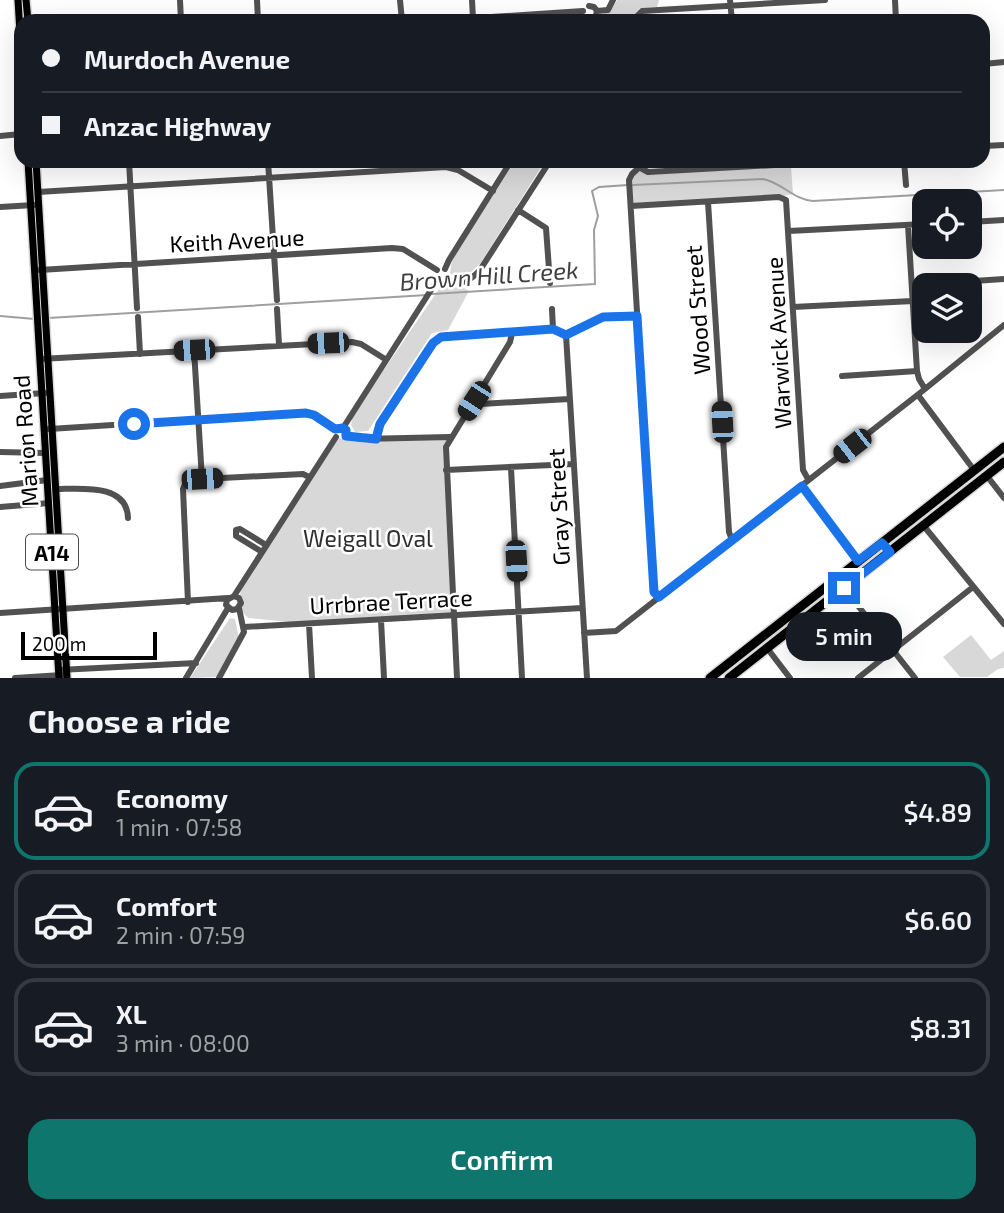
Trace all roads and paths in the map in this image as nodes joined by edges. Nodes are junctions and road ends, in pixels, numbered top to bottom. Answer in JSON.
{"nodes":[{"id":1,"x":613,"y":0,"type":"edge"},
{"id":2,"x":825,"y":0,"type":"edge"},
{"id":3,"x":588,"y":3,"type":"edge"},
{"id":4,"x":731,"y":3,"type":"edge"},
{"id":5,"x":583,"y":11,"type":"junction"},
{"id":6,"x":546,"y":14,"type":"edge"},
{"id":7,"x":587,"y":14,"type":"edge"},
{"id":8,"x":601,"y":14,"type":"edge"},
{"id":9,"x":639,"y":14,"type":"edge"},
{"id":10,"x":28,"y":168,"type":"edge"},
{"id":11,"x":36,"y":168,"type":"edge"},
{"id":12,"x":129,"y":168,"type":"edge"},
{"id":13,"x":269,"y":168,"type":"edge"},
{"id":14,"x":507,"y":168,"type":"edge"},
{"id":15,"x":545,"y":168,"type":"edge"},
{"id":16,"x":638,"y":168,"type":"joint"},
{"id":17,"x":721,"y":168,"type":"edge"},
{"id":18,"x":905,"y":168,"type":"edge"},
{"id":19,"x":391,"y":170,"type":"joint"},
{"id":20,"x":270,"y":178,"type":"junction"},
{"id":21,"x":906,"y":185,"type":"dead end"},
{"id":22,"x":130,"y":186,"type":"junction"},
{"id":23,"x":492,"y":191,"type":"junction"},
{"id":24,"x":38,"y":192,"type":"junction"},
{"id":25,"x":708,"y":202,"type":"junction"},
{"id":26,"x":30,"y":205,"type":"junction"},
{"id":27,"x":39,"y":205,"type":"junction"},
{"id":28,"x":631,"y":206,"type":"junction"},
{"id":29,"x":0,"y":207,"type":"edge"},
{"id":30,"x":518,"y":210,"type":"junction"},
{"id":31,"x":1004,"y":220,"type":"edge"},
{"id":32,"x":982,"y":221,"type":"edge"},
{"id":33,"x":908,"y":225,"type":"junction"},
{"id":34,"x":912,"y":225,"type":"edge"},
{"id":35,"x":789,"y":231,"type":"junction"},
{"id":36,"x":274,"y":256,"type":"junction"},
{"id":37,"x":134,"y":263,"type":"junction"},
{"id":38,"x":445,"y":269,"type":"junction"},
{"id":39,"x":34,"y":270,"type":"junction"},
{"id":40,"x":43,"y":270,"type":"junction"},
{"id":41,"x":437,"y":270,"type":"junction"},
{"id":42,"x":912,"y":273,"type":"edge"},
{"id":43,"x":447,"y":278,"type":"junction"},
{"id":44,"x":438,"y":279,"type":"junction"},
{"id":45,"x":1004,"y":279,"type":"edge"},
{"id":46,"x":982,"y":280,"type":"edge"},
{"id":47,"x":550,"y":283,"type":"dead end"},
{"id":48,"x":277,"y":300,"type":"dead end"},
{"id":49,"x":912,"y":300,"type":"edge"},
{"id":50,"x":793,"y":307,"type":"junction"},
{"id":51,"x":137,"y":308,"type":"dead end"},
{"id":52,"x":277,"y":309,"type":"dead end"},
{"id":53,"x":552,"y":309,"type":"dead end"},
{"id":54,"x":637,"y":316,"type":"junction"},
{"id":55,"x":138,"y":317,"type":"dead end"},
{"id":56,"x":42,"y":324,"type":"junction"},
{"id":57,"x":1004,"y":325,"type":"edge"},
{"id":58,"x":553,"y":329,"type":"junction"},
{"id":59,"x":512,"y":333,"type":"junction"},
{"id":60,"x":566,"y":335,"type":"junction"},
{"id":61,"x":916,"y":343,"type":"edge"},
{"id":62,"x":279,"y":345,"type":"junction"},
{"id":63,"x":194,"y":350,"type":"junction"},
{"id":64,"x":140,"y":354,"type":"junction"},
{"id":65,"x":44,"y":359,"type":"junction"},
{"id":66,"x":385,"y":359,"type":"junction"},
{"id":67,"x":917,"y":371,"type":"junction"},
{"id":68,"x":842,"y":376,"type":"dead end"},
{"id":69,"x":925,"y":389,"type":"junction"},
{"id":70,"x":46,"y":393,"type":"junction"},
{"id":71,"x":918,"y":395,"type":"junction"},
{"id":72,"x":0,"y":396,"type":"edge"},
{"id":73,"x":569,"y":399,"type":"junction"},
{"id":74,"x":474,"y":401,"type":"junction"},
{"id":75,"x":198,"y":419,"type":"junction"},
{"id":76,"x":48,"y":429,"type":"junction"},
{"id":77,"x":338,"y":431,"type":"junction"},
{"id":78,"x":376,"y":439,"type":"junction"},
{"id":79,"x":449,"y":440,"type":"junction"},
{"id":80,"x":1004,"y":447,"type":"edge"},
{"id":81,"x":0,"y":452,"type":"edge"},
{"id":82,"x":45,"y":453,"type":"junction"},
{"id":83,"x":1004,"y":462,"type":"edge"},
{"id":84,"x":574,"y":464,"type":"junction"},
{"id":85,"x":511,"y":468,"type":"junction"},
{"id":86,"x":446,"y":470,"type":"junction"},
{"id":87,"x":974,"y":470,"type":"junction"},
{"id":88,"x":986,"y":476,"type":"junction"},
{"id":89,"x":309,"y":477,"type":"junction"},
{"id":90,"x":202,"y":479,"type":"junction"},
{"id":91,"x":47,"y":480,"type":"junction"},
{"id":92,"x":808,"y":480,"type":"junction"},
{"id":93,"x":0,"y":486,"type":"edge"},
{"id":94,"x":802,"y":486,"type":"junction"},
{"id":95,"x":952,"y":488,"type":"junction"},
{"id":96,"x":56,"y":489,"type":"junction"},
{"id":97,"x":966,"y":492,"type":"junction"},
{"id":98,"x":940,"y":498,"type":"junction"},
{"id":99,"x":1004,"y":498,"type":"edge"},
{"id":100,"x":950,"y":504,"type":"junction"},
{"id":101,"x":52,"y":505,"type":"junction"},
{"id":102,"x":0,"y":507,"type":"edge"},
{"id":103,"x":128,"y":519,"type":"dead end"},
{"id":104,"x":923,"y":525,"type":"junction"},
{"id":105,"x":732,"y":540,"type":"junction"},
{"id":106,"x":882,"y":543,"type":"junction"},
{"id":107,"x":890,"y":552,"type":"junction"},
{"id":108,"x":858,"y":561,"type":"junction"},
{"id":109,"x":974,"y":587,"type":"junction"},
{"id":110,"x":844,"y":588,"type":"junction"},
{"id":111,"x":659,"y":597,"type":"junction"},
{"id":112,"x":188,"y":602,"type":"junction"},
{"id":113,"x":233,"y":604,"type":"junction"},
{"id":114,"x":582,"y":608,"type":"junction"},
{"id":115,"x":60,"y":610,"type":"junction"},
{"id":116,"x":518,"y":611,"type":"junction"},
{"id":117,"x":0,"y":613,"type":"edge"},
{"id":118,"x":453,"y":616,"type":"junction"},
{"id":119,"x":381,"y":620,"type":"junction"},
{"id":120,"x":309,"y":624,"type":"junction"},
{"id":121,"x":1004,"y":624,"type":"edge"},
{"id":122,"x":244,"y":627,"type":"junction"},
{"id":123,"x":584,"y":633,"type":"junction"},
{"id":124,"x":748,"y":648,"type":"junction"},
{"id":125,"x":767,"y":648,"type":"junction"},
{"id":126,"x":894,"y":651,"type":"junction"},
{"id":127,"x":195,"y":663,"type":"junction"},
{"id":128,"x":63,"y":674,"type":"edge"},
{"id":129,"x":15,"y":677,"type":"edge"},
{"id":130,"x":186,"y":677,"type":"edge"},
{"id":131,"x":219,"y":677,"type":"edge"},
{"id":132,"x":312,"y":677,"type":"edge"},
{"id":133,"x":384,"y":677,"type":"edge"},
{"id":134,"x":457,"y":677,"type":"edge"},
{"id":135,"x":522,"y":677,"type":"edge"},
{"id":136,"x":587,"y":677,"type":"edge"},
{"id":137,"x":710,"y":677,"type":"edge"},
{"id":138,"x":729,"y":677,"type":"edge"},
{"id":139,"x":790,"y":677,"type":"edge"},
{"id":140,"x":858,"y":677,"type":"edge"},
{"id":141,"x":915,"y":677,"type":"edge"}],
"edges":[{"from":1,"to":8,"type":"street"},
{"from":2,"to":4,"type":"street"},
{"from":3,"to":5,"type":"street"},
{"from":4,"to":9,"type":"street"},
{"from":5,"to":6,"type":"street"},
{"from":5,"to":7,"type":"street"},
{"from":10,"to":26,"type":"main road","name":"Marion Road","number":"A14"},
{"from":11,"to":24,"type":"main road","name":"Marion Road","number":"A14"},
{"from":12,"to":22,"type":"street"},
{"from":13,"to":20,"type":"street"},
{"from":14,"to":23,"type":"street"},
{"from":15,"to":30,"type":"street"},
{"from":16,"to":17,"type":"street"},
{"from":16,"to":28,"type":"street"},
{"from":18,"to":21,"type":"street"},
{"from":19,"to":20,"type":"street"},
{"from":19,"to":23,"type":"street"},
{"from":20,"to":22,"type":"street"},
{"from":20,"to":36,"type":"street"},
{"from":22,"to":24,"type":"street"},
{"from":22,"to":37,"type":"street"},
{"from":23,"to":38,"type":"street"},
{"from":24,"to":27,"type":"main road","name":"Marion Road","number":"A14"},
{"from":25,"to":28,"type":"street"},
{"from":25,"to":35,"type":"street","name":"Warwick Avenue"},
{"from":25,"to":105,"type":"street","name":"Wood Street"},
{"from":26,"to":27,"type":"street"},
{"from":26,"to":29,"type":"street"},
{"from":26,"to":39,"type":"main road","name":"Marion Road","number":"A14"},
{"from":27,"to":40,"type":"main road","name":"Marion Road","number":"A14"},
{"from":28,"to":54,"type":"street"},
{"from":30,"to":43,"type":"street"},
{"from":30,"to":47,"type":"street"},
{"from":31,"to":32,"type":"street"},
{"from":33,"to":34,"type":"street"},
{"from":33,"to":35,"type":"street"},
{"from":33,"to":42,"type":"street"},
{"from":35,"to":50,"type":"street","name":"Warwick Avenue"},
{"from":36,"to":37,"type":"street","name":"Keith Avenue"},
{"from":36,"to":41,"type":"street","name":"Keith Avenue"},
{"from":36,"to":48,"type":"street"},
{"from":37,"to":40,"type":"street","name":"Keith Avenue"},
{"from":37,"to":51,"type":"street"},
{"from":38,"to":41,"type":"street"},
{"from":38,"to":43,"type":"street"},
{"from":39,"to":40,"type":"street","name":"Keith Avenue"},
{"from":39,"to":56,"type":"main road","name":"Marion Road","number":"A14"},
{"from":40,"to":56,"type":"main road","name":"Marion Road","number":"A14"},
{"from":41,"to":44,"type":"street"},
{"from":43,"to":44,"type":"street"},
{"from":44,"to":66,"type":"street"},
{"from":45,"to":46,"type":"street"},
{"from":49,"to":50,"type":"street"},
{"from":50,"to":92,"type":"street","name":"Warwick Avenue"},
{"from":52,"to":62,"type":"street"},
{"from":53,"to":58,"type":"street"},
{"from":54,"to":60,"type":"street"},
{"from":54,"to":111,"type":"street"},
{"from":55,"to":64,"type":"street"},
{"from":56,"to":65,"type":"main road","name":"Marion Road","number":"A14"},
{"from":57,"to":69,"type":"street"},
{"from":58,"to":59,"type":"street"},
{"from":58,"to":60,"type":"street"},
{"from":59,"to":74,"type":"street"},
{"from":59,"to":78,"type":"street"},
{"from":60,"to":73,"type":"street","name":"Gray Street"},
{"from":61,"to":67,"type":"street"},
{"from":62,"to":63,"type":"street"},
{"from":62,"to":66,"type":"street"},
{"from":63,"to":64,"type":"street"},
{"from":63,"to":75,"type":"street"},
{"from":64,"to":65,"type":"street"},
{"from":65,"to":70,"type":"main road","name":"Marion Road","number":"A14"},
{"from":66,"to":77,"type":"street"},
{"from":67,"to":68,"type":"street"},
{"from":67,"to":69,"type":"street"},
{"from":69,"to":71,"type":"street"},
{"from":70,"to":72,"type":"street"},
{"from":70,"to":76,"type":"main road","name":"Marion Road","number":"A14"},
{"from":71,"to":87,"type":"street"},
{"from":71,"to":92,"type":"street"},
{"from":73,"to":74,"type":"street"},
{"from":73,"to":84,"type":"street","name":"Gray Street"},
{"from":74,"to":79,"type":"street"},
{"from":75,"to":76,"type":"street"},
{"from":75,"to":77,"type":"street"},
{"from":75,"to":90,"type":"street"},
{"from":76,"to":82,"type":"main road","name":"Marion Road","number":"A14"},
{"from":76,"to":96,"type":"main road","name":"Marion Road","number":"A14"},
{"from":77,"to":78,"type":"street"},
{"from":77,"to":89,"type":"street"},
{"from":78,"to":79,"type":"street"},
{"from":79,"to":86,"type":"street"},
{"from":80,"to":87,"type":"highway"},
{"from":81,"to":82,"type":"street"},
{"from":82,"to":91,"type":"main road","name":"Marion Road","number":"A14"},
{"from":83,"to":88,"type":"highway"},
{"from":84,"to":85,"type":"street"},
{"from":84,"to":114,"type":"street","name":"Gray Street"},
{"from":85,"to":86,"type":"street"},
{"from":85,"to":116,"type":"street"},
{"from":86,"to":118,"type":"street"},
{"from":87,"to":95,"type":"highway"},
{"from":88,"to":97,"type":"highway"},
{"from":88,"to":99,"type":"street"},
{"from":89,"to":90,"type":"street"},
{"from":89,"to":113,"type":"street"},
{"from":90,"to":112,"type":"street"},
{"from":91,"to":93,"type":"street"},
{"from":91,"to":101,"type":"main road","name":"Marion Road","number":"A14"},
{"from":92,"to":94,"type":"street"},
{"from":94,"to":105,"type":"street"},
{"from":94,"to":108,"type":"street"},
{"from":95,"to":97,"type":"highway"},
{"from":95,"to":98,"type":"highway"},
{"from":96,"to":101,"type":"main road","name":"Marion Road","number":"A14"},
{"from":96,"to":103,"type":"street"},
{"from":97,"to":100,"type":"highway"},
{"from":98,"to":100,"type":"highway"},
{"from":98,"to":106,"type":"highway"},
{"from":100,"to":104,"type":"highway"},
{"from":101,"to":102,"type":"street"},
{"from":101,"to":115,"type":"main road","name":"Marion Road","number":"A14"},
{"from":104,"to":107,"type":"highway"},
{"from":104,"to":109,"type":"street"},
{"from":105,"to":111,"type":"street"},
{"from":106,"to":107,"type":"highway"},
{"from":106,"to":108,"type":"highway"},
{"from":107,"to":110,"type":"highway"},
{"from":108,"to":124,"type":"highway"},
{"from":109,"to":121,"type":"street"},
{"from":109,"to":126,"type":"street"},
{"from":110,"to":125,"type":"highway"},
{"from":110,"to":126,"type":"street"},
{"from":111,"to":123,"type":"street"},
{"from":112,"to":113,"type":"street"},
{"from":112,"to":115,"type":"street"},
{"from":113,"to":122,"type":"street"},
{"from":113,"to":127,"type":"street"},
{"from":114,"to":116,"type":"street","name":"Urrbrae Terrace"},
{"from":114,"to":123,"type":"street","name":"Gray Street"},
{"from":115,"to":117,"type":"street"},
{"from":115,"to":128,"type":"main road","name":"Marion Road","number":"A14"},
{"from":116,"to":118,"type":"street","name":"Urrbrae Terrace"},
{"from":116,"to":135,"type":"street"},
{"from":118,"to":119,"type":"street","name":"Urrbrae Terrace"},
{"from":118,"to":134,"type":"street"},
{"from":119,"to":120,"type":"street","name":"Urrbrae Terrace"},
{"from":119,"to":133,"type":"street"},
{"from":120,"to":122,"type":"street","name":"Urrbrae Terrace"},
{"from":120,"to":132,"type":"street"},
{"from":122,"to":131,"type":"street"},
{"from":123,"to":136,"type":"street","name":"Gray Street"},
{"from":124,"to":125,"type":"highway"},
{"from":124,"to":137,"type":"highway"},
{"from":125,"to":138,"type":"highway"},
{"from":125,"to":139,"type":"street"},
{"from":126,"to":140,"type":"street"},
{"from":126,"to":141,"type":"street"},
{"from":127,"to":128,"type":"street"},
{"from":127,"to":130,"type":"street"},
{"from":128,"to":129,"type":"street"}]}
